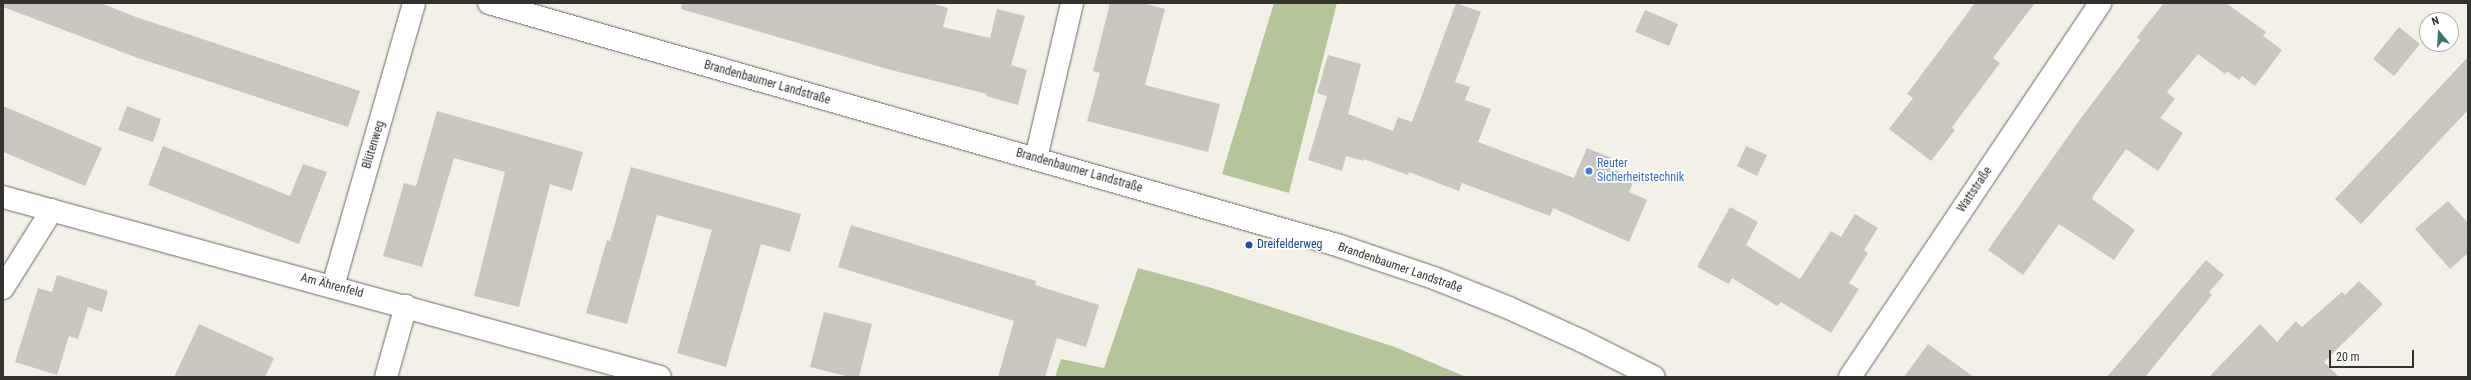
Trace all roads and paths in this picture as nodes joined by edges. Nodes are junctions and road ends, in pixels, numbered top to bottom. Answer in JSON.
{"nodes":[{"id":1,"x":414,"y":3,"type":"edge"},
{"id":2,"x":489,"y":3,"type":"edge"},
{"id":3,"x":1072,"y":3,"type":"edge"},
{"id":4,"x":2100,"y":3,"type":"edge"},
{"id":5,"x":1036,"y":158,"type":"junction"},
{"id":6,"x":3,"y":197,"type":"edge"},
{"id":7,"x":52,"y":210,"type":"junction"},
{"id":8,"x":333,"y":286,"type":"junction"},
{"id":9,"x":3,"y":288,"type":"edge"},
{"id":10,"x":406,"y":306,"type":"junction"},
{"id":11,"x":386,"y":377,"type":"edge"},
{"id":12,"x":660,"y":377,"type":"edge"},
{"id":13,"x":1654,"y":377,"type":"edge"},
{"id":14,"x":1850,"y":377,"type":"edge"}],
"edges":[{"from":1,"to":8,"type":"street","name":"Blütenweg"},
{"from":2,"to":5,"type":"street","name":"Brandenbaumer Landstraße"},
{"from":3,"to":5,"type":"street"},
{"from":4,"to":14,"type":"street","name":"Wattstraße"},
{"from":5,"to":13,"type":"street","name":"Brandenbaumer Landstraße"},
{"from":6,"to":7,"type":"street","name":"Am Ährenfeld"},
{"from":7,"to":8,"type":"street","name":"Am Ährenfeld"},
{"from":7,"to":9,"type":"street"},
{"from":8,"to":10,"type":"street","name":"Am Ährenfeld"},
{"from":10,"to":11,"type":"street"},
{"from":10,"to":12,"type":"street","name":"Am Ährenfeld"}]}
